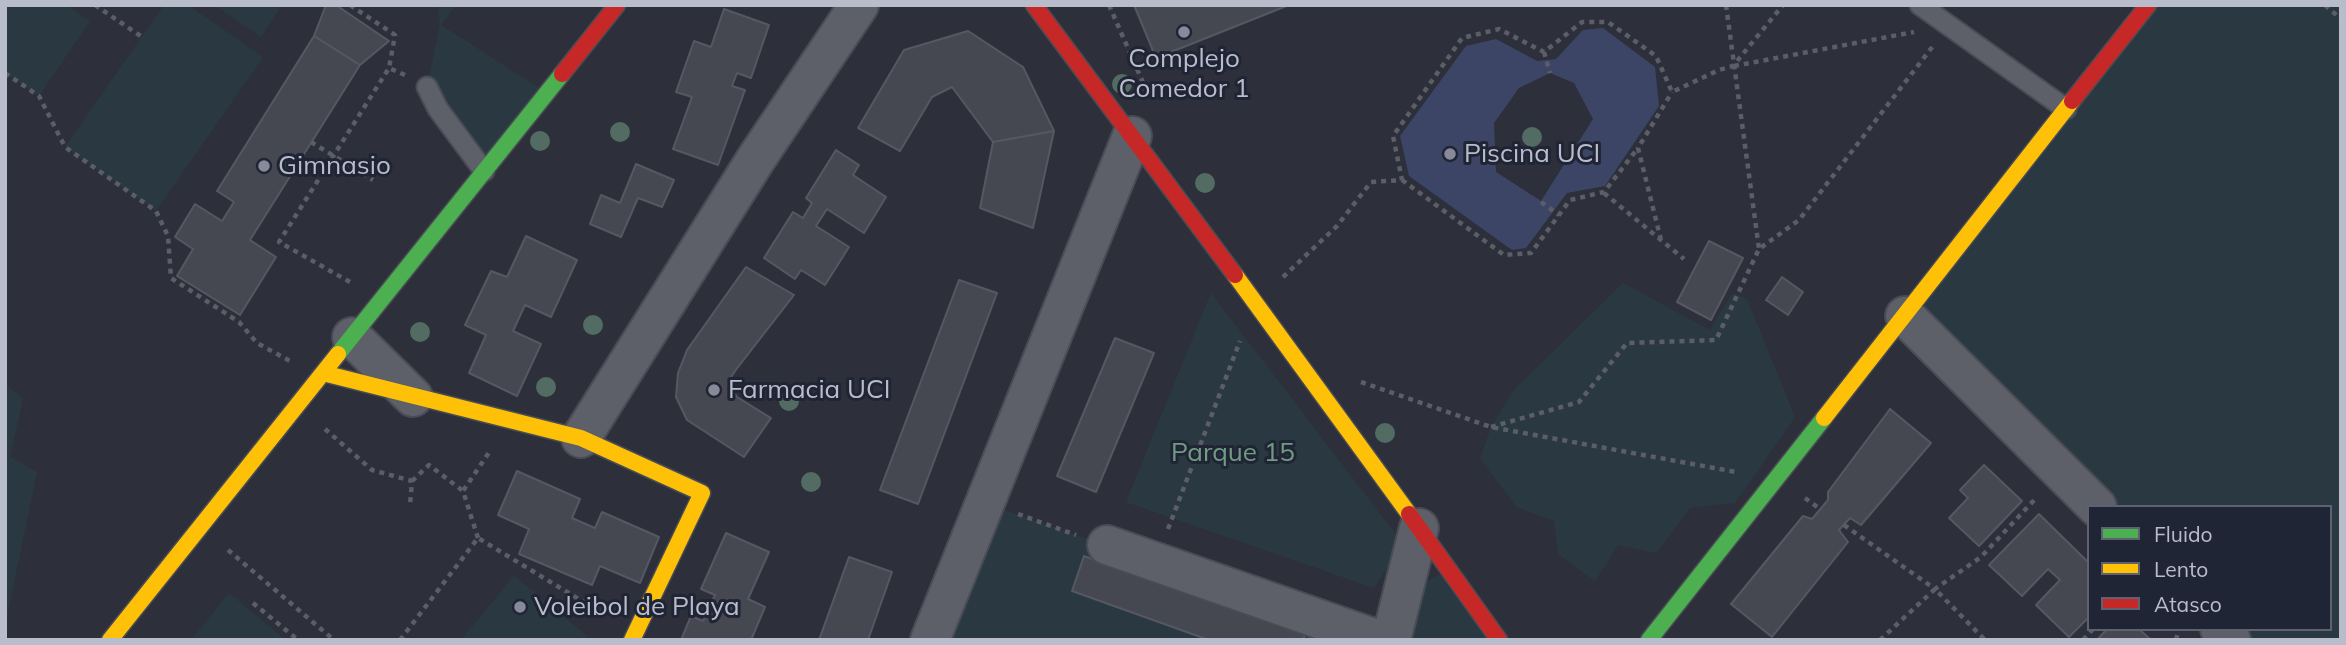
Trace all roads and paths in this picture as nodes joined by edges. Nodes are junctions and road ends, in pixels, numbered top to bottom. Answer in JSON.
{"nodes":[{"id":1,"x":95,"y":5,"type":"edge"},
{"id":2,"x":350,"y":5,"type":"edge"},
{"id":3,"x":617,"y":5,"type":"edge"},
{"id":4,"x":859,"y":5,"type":"edge"},
{"id":5,"x":1034,"y":5,"type":"edge"},
{"id":6,"x":1109,"y":5,"type":"edge"},
{"id":7,"x":1726,"y":5,"type":"edge"},
{"id":8,"x":1783,"y":5,"type":"edge"},
{"id":9,"x":1920,"y":5,"type":"edge"},
{"id":10,"x":2148,"y":5,"type":"edge"},
{"id":11,"x":2325,"y":5,"type":"edge"},
{"id":12,"x":2341,"y":19,"type":"edge"},
{"id":13,"x":1948,"y":26,"type":"junction"},
{"id":14,"x":142,"y":37,"type":"dead end"},
{"id":15,"x":1544,"y":52,"type":"junction"},
{"id":16,"x":1733,"y":66,"type":"junction"},
{"id":17,"x":388,"y":68,"type":"junction"},
{"id":18,"x":5,"y":73,"type":"edge"},
{"id":19,"x":1550,"y":73,"type":"dead end"},
{"id":20,"x":427,"y":87,"type":"joint"},
{"id":21,"x":1672,"y":92,"type":"junction"},
{"id":22,"x":1153,"y":104,"type":"dead end"},
{"id":23,"x":2066,"y":110,"type":"junction"},
{"id":24,"x":1132,"y":136,"type":"junction"},
{"id":25,"x":312,"y":142,"type":"dead end"},
{"id":26,"x":1638,"y":148,"type":"junction"},
{"id":27,"x":333,"y":155,"type":"junction"},
{"id":28,"x":484,"y":171,"type":"junction"},
{"id":29,"x":373,"y":180,"type":"dead end"},
{"id":30,"x":1402,"y":180,"type":"junction"},
{"id":31,"x":1604,"y":192,"type":"junction"},
{"id":32,"x":1541,"y":202,"type":"dead end"},
{"id":33,"x":1559,"y":215,"type":"junction"},
{"id":34,"x":1661,"y":240,"type":"junction"},
{"id":35,"x":1759,"y":249,"type":"junction"},
{"id":36,"x":1684,"y":259,"type":"dead end"},
{"id":37,"x":382,"y":300,"type":"junction"},
{"id":38,"x":1255,"y":303,"type":"junction"},
{"id":39,"x":1905,"y":316,"type":"junction"},
{"id":40,"x":352,"y":337,"type":"junction"},
{"id":41,"x":257,"y":343,"type":"dead end"},
{"id":42,"x":323,"y":373,"type":"junction"},
{"id":43,"x":1358,"y":381,"type":"dead end"},
{"id":44,"x":414,"y":397,"type":"junction"},
{"id":45,"x":297,"y":405,"type":"junction"},
{"id":46,"x":509,"y":421,"type":"junction"},
{"id":47,"x":1491,"y":427,"type":"junction"},
{"id":48,"x":581,"y":438,"type":"junction"},
{"id":49,"x":2062,"y":471,"type":"junction"},
{"id":50,"x":1776,"y":479,"type":"junction"},
{"id":51,"x":412,"y":481,"type":"junction"},
{"id":52,"x":463,"y":491,"type":"junction"},
{"id":53,"x":984,"y":503,"type":"junction"},
{"id":54,"x":410,"y":505,"type":"dead end"},
{"id":55,"x":2096,"y":505,"type":"edge"},
{"id":56,"x":1844,"y":525,"type":"dead end"},
{"id":57,"x":200,"y":527,"type":"junction"},
{"id":58,"x":1419,"y":528,"type":"junction"},
{"id":59,"x":478,"y":538,"type":"junction"},
{"id":60,"x":1107,"y":545,"type":"joint"},
{"id":61,"x":1155,"y":562,"type":"junction"},
{"id":62,"x":1935,"y":589,"type":"junction"},
{"id":63,"x":253,"y":603,"type":"dead end"},
{"id":64,"x":634,"y":637,"type":"edge"},
{"id":65,"x":110,"y":640,"type":"edge"},
{"id":66,"x":298,"y":640,"type":"edge"},
{"id":67,"x":334,"y":640,"type":"edge"},
{"id":68,"x":400,"y":640,"type":"edge"},
{"id":69,"x":930,"y":640,"type":"edge"},
{"id":70,"x":1379,"y":640,"type":"edge"},
{"id":71,"x":1391,"y":640,"type":"edge"},
{"id":72,"x":1499,"y":640,"type":"edge"},
{"id":73,"x":1649,"y":640,"type":"edge"},
{"id":74,"x":1880,"y":640,"type":"edge"},
{"id":75,"x":1985,"y":640,"type":"edge"}],
"edges":[{"from":1,"to":14,"type":"path"},
{"from":2,"to":17,"type":"path"},
{"from":3,"to":28,"type":"street"},
{"from":4,"to":48,"type":"street"},
{"from":5,"to":24,"type":"street"},
{"from":6,"to":22,"type":"path"},
{"from":7,"to":16,"type":"path"},
{"from":8,"to":16,"type":"path"},
{"from":9,"to":13,"type":"lane"},
{"from":10,"to":23,"type":"street"},
{"from":11,"to":12,"type":"path"},
{"from":13,"to":16,"type":"path"},
{"from":13,"to":23,"type":"lane"},
{"from":13,"to":35,"type":"path"},
{"from":15,"to":19,"type":"path"},
{"from":15,"to":21,"type":"path"},
{"from":15,"to":30,"type":"path"},
{"from":16,"to":21,"type":"path"},
{"from":16,"to":35,"type":"path"},
{"from":17,"to":20,"type":"path"},
{"from":17,"to":27,"type":"path"},
{"from":18,"to":41,"type":"path"},
{"from":20,"to":28,"type":"lane"},
{"from":21,"to":26,"type":"path"},
{"from":23,"to":39,"type":"street"},
{"from":24,"to":38,"type":"street"},
{"from":24,"to":53,"type":"street"},
{"from":25,"to":27,"type":"path"},
{"from":26,"to":31,"type":"path"},
{"from":26,"to":34,"type":"path"},
{"from":27,"to":29,"type":"path"},
{"from":27,"to":37,"type":"path"},
{"from":28,"to":37,"type":"street"},
{"from":30,"to":33,"type":"path"},
{"from":30,"to":38,"type":"path"},
{"from":31,"to":33,"type":"path"},
{"from":31,"to":34,"type":"path"},
{"from":32,"to":33,"type":"path"},
{"from":34,"to":36,"type":"path"},
{"from":35,"to":47,"type":"path"},
{"from":37,"to":40,"type":"street"},
{"from":38,"to":58,"type":"street"},
{"from":38,"to":61,"type":"path"},
{"from":39,"to":49,"type":"street"},
{"from":39,"to":50,"type":"street"},
{"from":40,"to":42,"type":"street"},
{"from":40,"to":44,"type":"street"},
{"from":42,"to":44,"type":"street"},
{"from":42,"to":45,"type":"street"},
{"from":43,"to":47,"type":"path"},
{"from":44,"to":46,"type":"street"},
{"from":45,"to":51,"type":"path"},
{"from":45,"to":57,"type":"street"},
{"from":46,"to":48,"type":"street"},
{"from":46,"to":52,"type":"path"},
{"from":47,"to":50,"type":"path"},
{"from":48,"to":64,"type":"street"},
{"from":49,"to":55,"type":"street"},
{"from":49,"to":62,"type":"path"},
{"from":50,"to":73,"type":"street"},
{"from":51,"to":52,"type":"path"},
{"from":51,"to":54,"type":"path"},
{"from":52,"to":59,"type":"path"},
{"from":53,"to":60,"type":"path"},
{"from":53,"to":69,"type":"street"},
{"from":56,"to":62,"type":"path"},
{"from":57,"to":65,"type":"street"},
{"from":57,"to":67,"type":"path"},
{"from":58,"to":71,"type":"street"},
{"from":58,"to":72,"type":"street"},
{"from":59,"to":64,"type":"path"},
{"from":59,"to":68,"type":"path"},
{"from":60,"to":61,"type":"street"},
{"from":61,"to":70,"type":"street"},
{"from":62,"to":74,"type":"path"},
{"from":62,"to":75,"type":"path"},
{"from":63,"to":66,"type":"path"}]}
